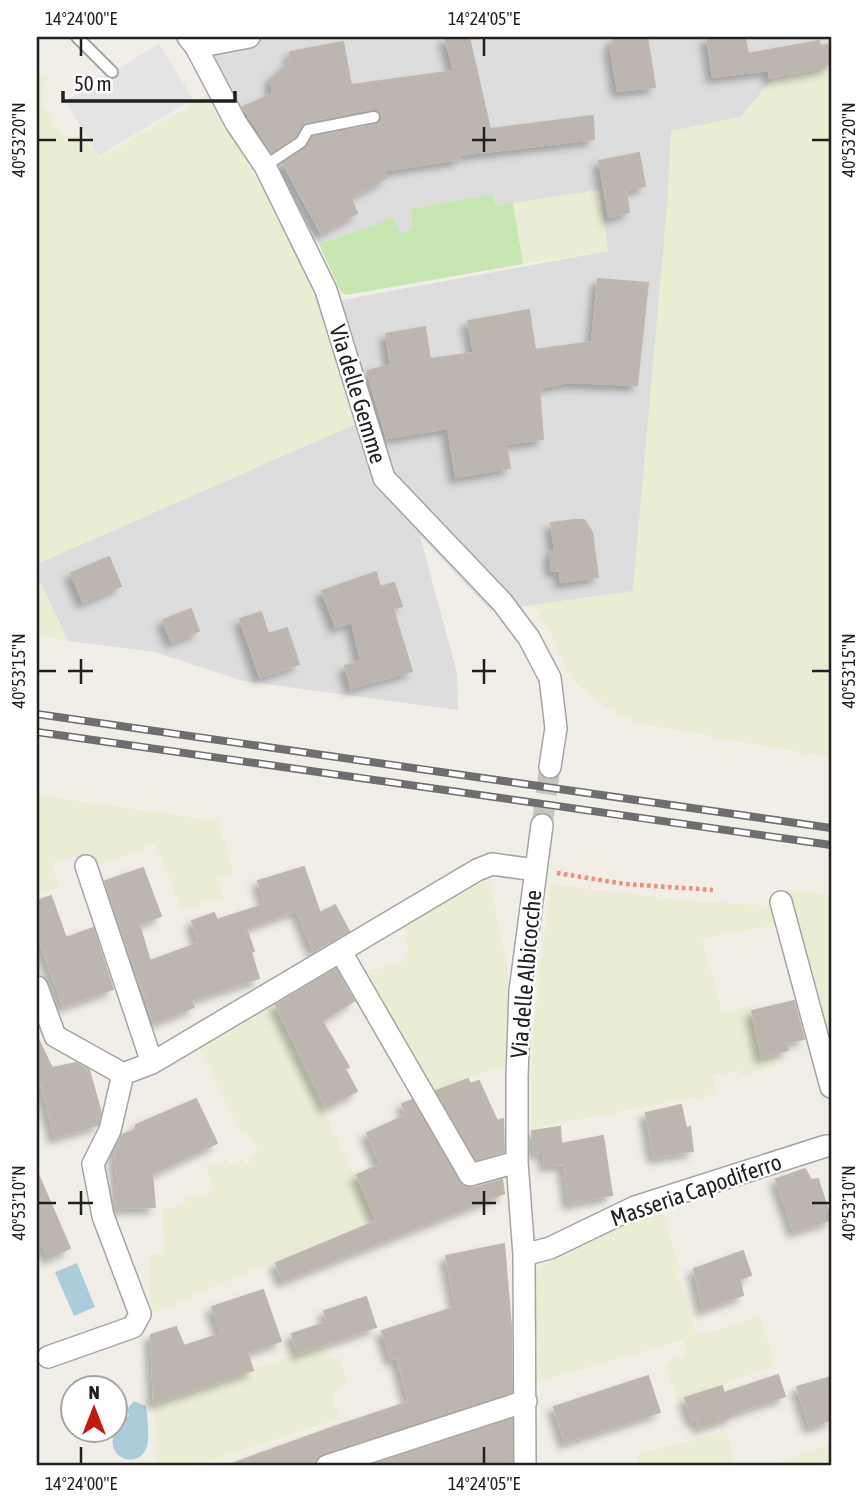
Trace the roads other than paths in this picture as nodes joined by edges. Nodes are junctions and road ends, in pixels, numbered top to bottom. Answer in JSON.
{"nodes":[{"id":1,"x":77,"y":37,"type":"edge"},
{"id":2,"x":249,"y":37,"type":"edge"},
{"id":3,"x":192,"y":42,"type":"edge"},
{"id":4,"x":112,"y":72,"type":"dead end"},
{"id":5,"x":374,"y":117,"type":"dead end"},
{"id":6,"x":265,"y":166,"type":"junction"},
{"id":7,"x":550,"y":767,"type":"tunnel mouth"},
{"id":8,"x":542,"y":825,"type":"tunnel mouth"},
{"id":9,"x":86,"y":866,"type":"dead end"},
{"id":10,"x":535,"y":870,"type":"junction"},
{"id":11,"x":781,"y":902,"type":"dead end"},
{"id":12,"x":341,"y":952,"type":"junction"},
{"id":13,"x":37,"y":987,"type":"edge"},
{"id":14,"x":152,"y":1063,"type":"junction"},
{"id":15,"x":123,"y":1074,"type":"junction"},
{"id":16,"x":831,"y":1087,"type":"edge"},
{"id":17,"x":829,"y":1152,"type":"edge"},
{"id":18,"x":517,"y":1162,"type":"junction"},
{"id":19,"x":524,"y":1255,"type":"junction"},
{"id":20,"x":48,"y":1357,"type":"dead end"},
{"id":21,"x":526,"y":1401,"type":"junction"},
{"id":22,"x":327,"y":1466,"type":"edge"},
{"id":23,"x":525,"y":1466,"type":"edge"}],
"edges":[{"from":1,"to":4,"type":"lane"},
{"from":2,"to":3,"type":"street"},
{"from":3,"to":6,"type":"street","name":"Via delle Gemme"},
{"from":5,"to":6,"type":"lane"},
{"from":6,"to":7,"type":"street","name":"Via delle Gemme"},
{"from":8,"to":10,"type":"street"},
{"from":9,"to":14,"type":"street"},
{"from":10,"to":12,"type":"street","name":"Via delle Albicocche"},
{"from":10,"to":18,"type":"street","name":"Via delle Albicocche"},
{"from":11,"to":16,"type":"street"},
{"from":12,"to":14,"type":"street","name":"Via delle Albicocche"},
{"from":12,"to":18,"type":"street"},
{"from":13,"to":15,"type":"street"},
{"from":14,"to":15,"type":"street","name":"Via delle Albicocche"},
{"from":15,"to":20,"type":"street"},
{"from":17,"to":19,"type":"street","name":"Masseria Capodiferro"},
{"from":18,"to":19,"type":"street","name":"Via delle Albicocche"},
{"from":19,"to":21,"type":"street","name":"Via delle Albicocche"},
{"from":21,"to":22,"type":"street"},
{"from":21,"to":23,"type":"street","name":"Via delle Albicocche"}]}
